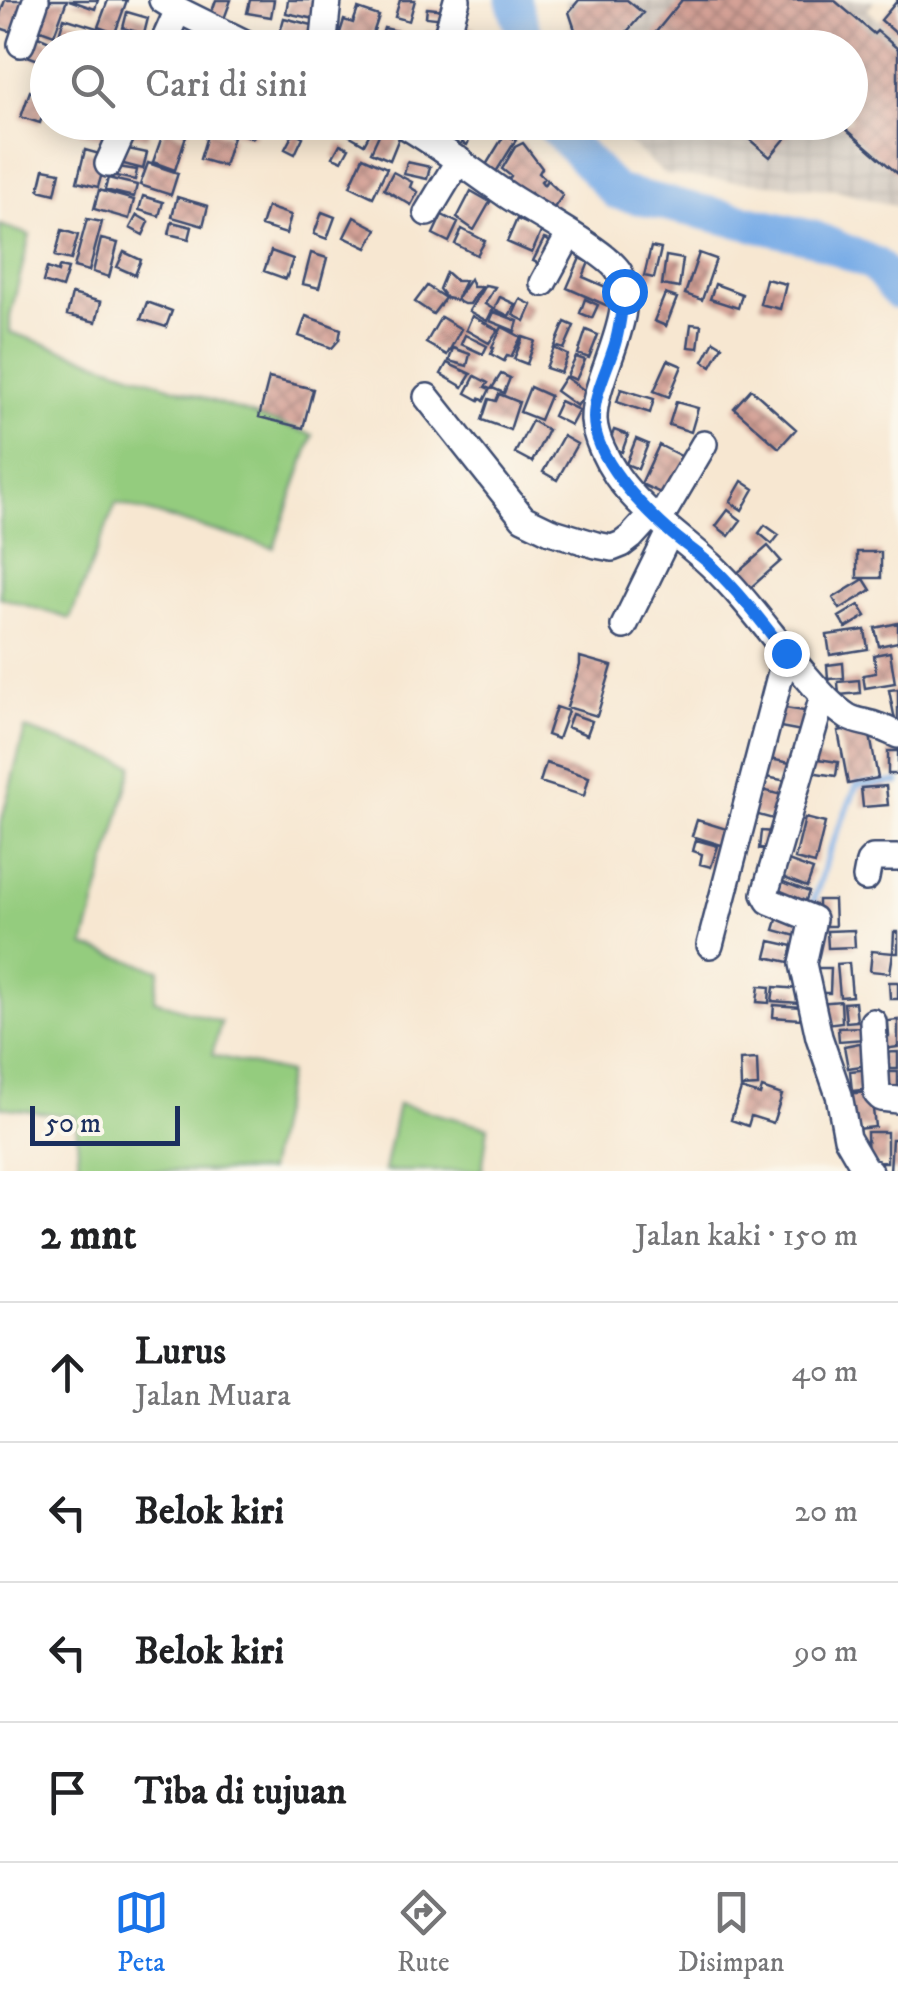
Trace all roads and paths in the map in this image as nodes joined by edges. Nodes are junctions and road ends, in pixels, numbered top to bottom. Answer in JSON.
{"nodes":[{"id":1,"x":36,"y":0,"type":"edge"},
{"id":2,"x":328,"y":0,"type":"edge"},
{"id":3,"x":457,"y":0,"type":"edge"},
{"id":4,"x":170,"y":5,"type":"edge"},
{"id":5,"x":165,"y":30,"type":"edge"},
{"id":6,"x":219,"y":30,"type":"edge"},
{"id":7,"x":325,"y":30,"type":"edge"},
{"id":8,"x":448,"y":30,"type":"edge"},
{"id":9,"x":21,"y":44,"type":"dead end"},
{"id":10,"x":119,"y":140,"type":"edge"},
{"id":11,"x":432,"y":140,"type":"edge"},
{"id":12,"x":459,"y":160,"type":"junction"},
{"id":13,"x":108,"y":164,"type":"dead end"},
{"id":14,"x":428,"y":213,"type":"dead end"},
{"id":15,"x":569,"y":234,"type":"junction"},
{"id":16,"x":543,"y":283,"type":"dead end"},
{"id":17,"x":427,"y":397,"type":"dead end"},
{"id":18,"x":704,"y":444,"type":"dead end"},
{"id":19,"x":659,"y":522,"type":"junction"},
{"id":20,"x":624,"y":626,"type":"dead end"},
{"id":21,"x":786,"y":653,"type":"junction"},
{"id":22,"x":824,"y":696,"type":"junction"},
{"id":23,"x":898,"y":735,"type":"edge"},
{"id":24,"x":898,"y":858,"type":"edge"},
{"id":25,"x":866,"y":878,"type":"dead end"},
{"id":26,"x":710,"y":945,"type":"dead end"},
{"id":27,"x":873,"y":1022,"type":"dead end"},
{"id":28,"x":898,"y":1100,"type":"edge"},
{"id":29,"x":868,"y":1171,"type":"edge"}],
"edges":[{"from":1,"to":9,"type":"street"},
{"from":2,"to":7,"type":"street"},
{"from":3,"to":8,"type":"street"},
{"from":4,"to":5,"type":"street"},
{"from":4,"to":6,"type":"street"},
{"from":10,"to":13,"type":"street"},
{"from":11,"to":12,"type":"street"},
{"from":12,"to":14,"type":"street"},
{"from":12,"to":15,"type":"street"},
{"from":15,"to":16,"type":"street"},
{"from":15,"to":19,"type":"street"},
{"from":17,"to":19,"type":"street"},
{"from":18,"to":19,"type":"street"},
{"from":19,"to":20,"type":"street"},
{"from":19,"to":21,"type":"street"},
{"from":21,"to":22,"type":"street"},
{"from":21,"to":26,"type":"street"},
{"from":22,"to":23,"type":"street"},
{"from":22,"to":29,"type":"street"},
{"from":24,"to":25,"type":"street"},
{"from":27,"to":28,"type":"street"}]}
